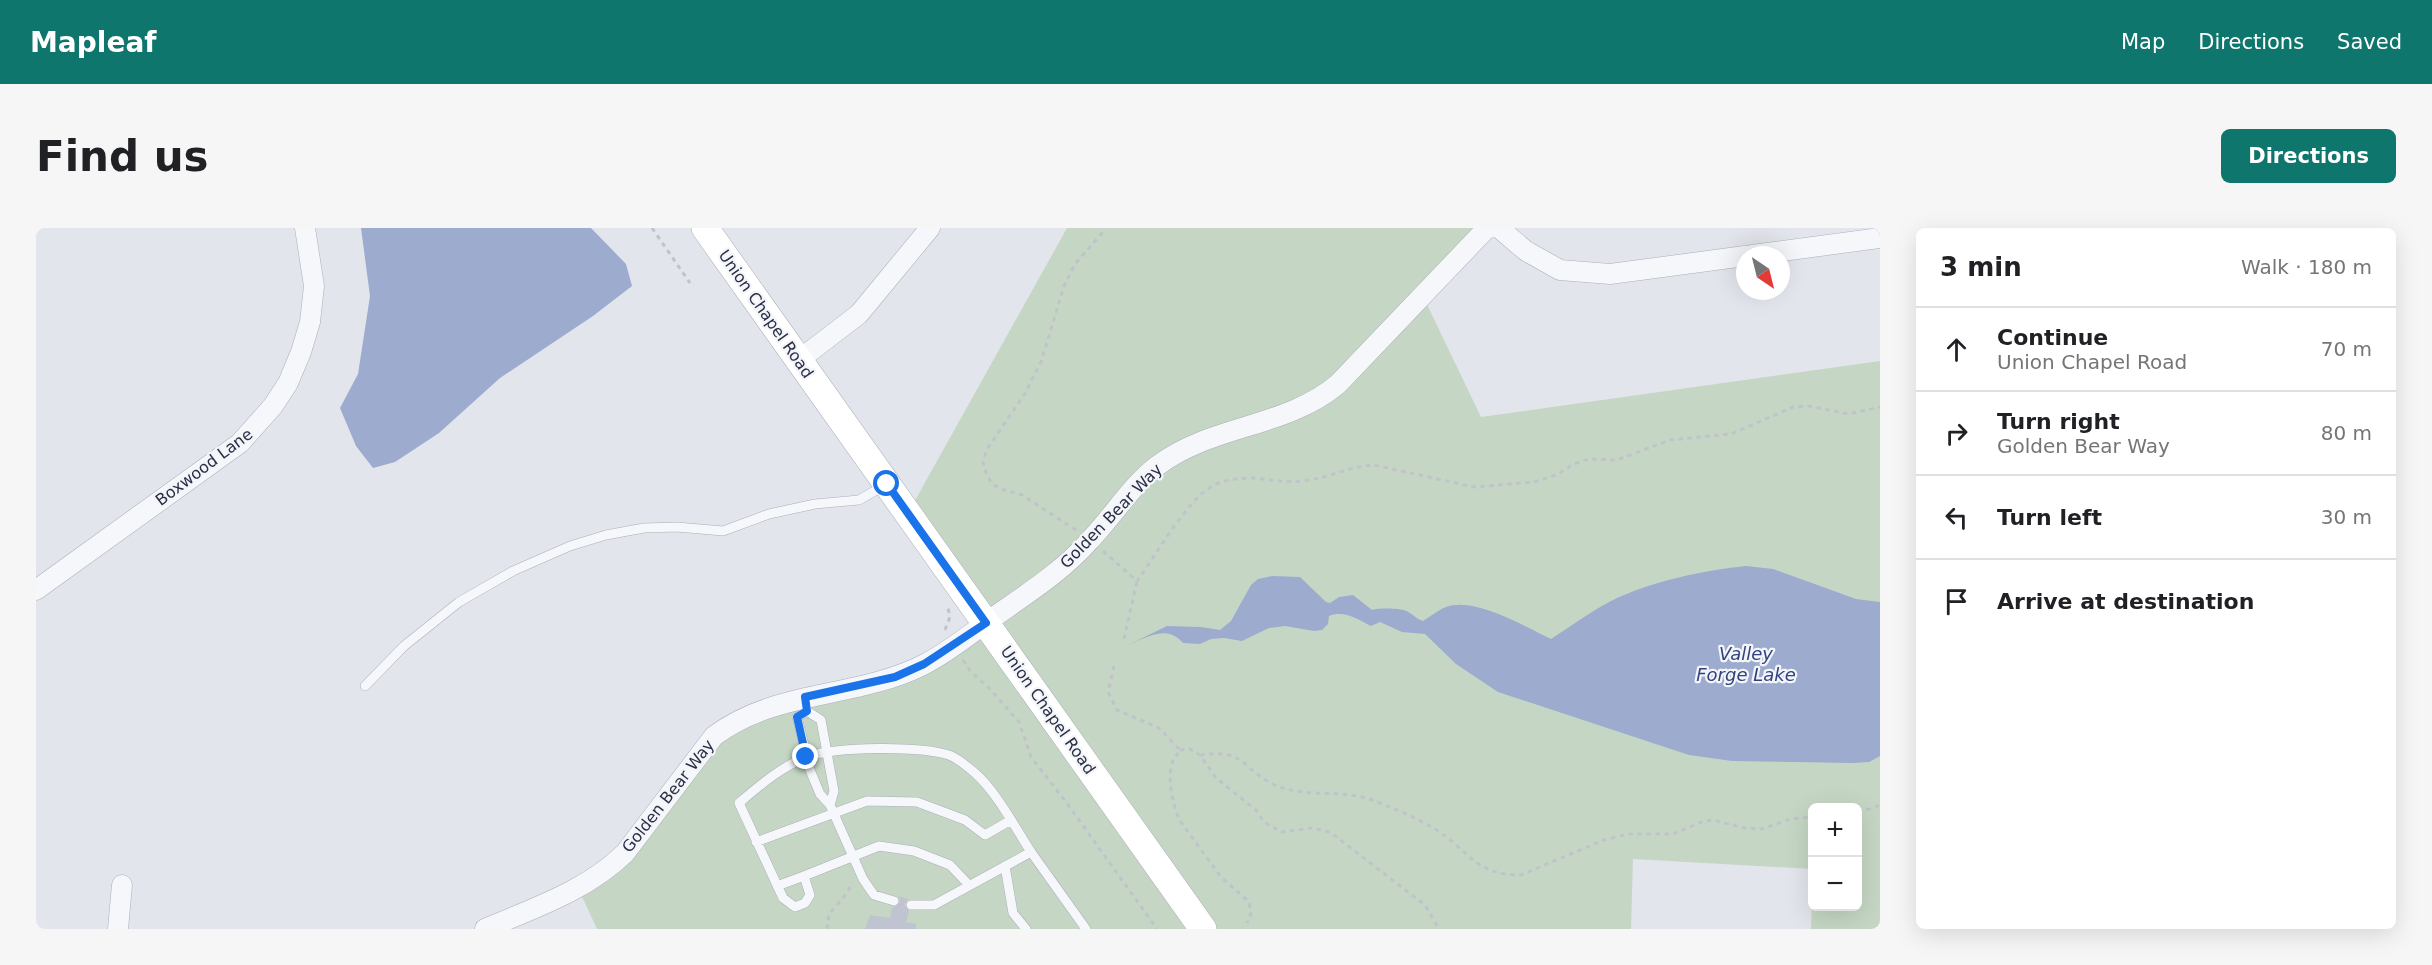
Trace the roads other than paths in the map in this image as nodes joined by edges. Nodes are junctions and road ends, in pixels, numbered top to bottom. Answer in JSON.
{"nodes":[{"id":1,"x":305,"y":228,"type":"edge"},
{"id":2,"x":705,"y":228,"type":"edge"},
{"id":3,"x":930,"y":228,"type":"edge"},
{"id":4,"x":1487,"y":228,"type":"edge"},
{"id":5,"x":1499,"y":228,"type":"edge"},
{"id":6,"x":1880,"y":238,"type":"edge"},
{"id":7,"x":1790,"y":250,"type":"edge"},
{"id":8,"x":1736,"y":257,"type":"edge"},
{"id":9,"x":799,"y":360,"type":"junction"},
{"id":10,"x":887,"y":484,"type":"junction"},
{"id":11,"x":36,"y":590,"type":"edge"},
{"id":12,"x":986,"y":623,"type":"junction"},
{"id":13,"x":365,"y":686,"type":"dead end"},
{"id":14,"x":806,"y":704,"type":"junction"},
{"id":15,"x":825,"y":752,"type":"junction"},
{"id":16,"x":806,"y":757,"type":"junction"},
{"id":17,"x":832,"y":809,"type":"junction"},
{"id":18,"x":1011,"y":820,"type":"junction"},
{"id":19,"x":756,"y":842,"type":"junction"},
{"id":20,"x":1031,"y":852,"type":"junction"},
{"id":21,"x":851,"y":856,"type":"junction"},
{"id":22,"x":1005,"y":866,"type":"junction"},
{"id":23,"x":804,"y":876,"type":"junction"},
{"id":24,"x":122,"y":885,"type":"dead end"},
{"id":25,"x":969,"y":885,"type":"junction"},
{"id":26,"x":777,"y":886,"type":"junction"},
{"id":27,"x":894,"y":901,"type":"dead end"},
{"id":28,"x":911,"y":905,"type":"dead end"},
{"id":29,"x":118,"y":929,"type":"edge"},
{"id":30,"x":485,"y":929,"type":"edge"},
{"id":31,"x":1026,"y":929,"type":"edge"},
{"id":32,"x":1086,"y":929,"type":"edge"},
{"id":33,"x":1203,"y":929,"type":"edge"}],
"edges":[{"from":1,"to":11,"type":"street","name":"Boxwood Lane"},
{"from":2,"to":9,"type":"main road","name":"Union Chapel Road"},
{"from":3,"to":9,"type":"street"},
{"from":4,"to":12,"type":"street","name":"Golden Bear Way"},
{"from":5,"to":8,"type":"street"},
{"from":6,"to":7,"type":"street"},
{"from":9,"to":10,"type":"main road","name":"Union Chapel Road"},
{"from":10,"to":12,"type":"main road","name":"Union Chapel Road"},
{"from":10,"to":13,"type":"lane"},
{"from":12,"to":14,"type":"street","name":"Golden Bear Way"},
{"from":12,"to":33,"type":"main road","name":"Union Chapel Road"},
{"from":14,"to":15,"type":"lane"},
{"from":14,"to":16,"type":"lane"},
{"from":14,"to":30,"type":"street","name":"Golden Bear Way"},
{"from":15,"to":16,"type":"lane"},
{"from":15,"to":17,"type":"lane"},
{"from":15,"to":18,"type":"lane"},
{"from":16,"to":17,"type":"lane"},
{"from":16,"to":19,"type":"lane"},
{"from":17,"to":18,"type":"lane"},
{"from":17,"to":19,"type":"lane"},
{"from":17,"to":21,"type":"lane"},
{"from":18,"to":20,"type":"lane"},
{"from":19,"to":26,"type":"lane"},
{"from":20,"to":22,"type":"lane"},
{"from":20,"to":32,"type":"lane"},
{"from":21,"to":23,"type":"lane"},
{"from":21,"to":25,"type":"lane"},
{"from":21,"to":27,"type":"lane"},
{"from":22,"to":25,"type":"lane"},
{"from":22,"to":31,"type":"lane"},
{"from":23,"to":26,"type":"lane"},
{"from":23,"to":26,"type":"lane"},
{"from":24,"to":29,"type":"street"},
{"from":25,"to":28,"type":"lane"}]}
